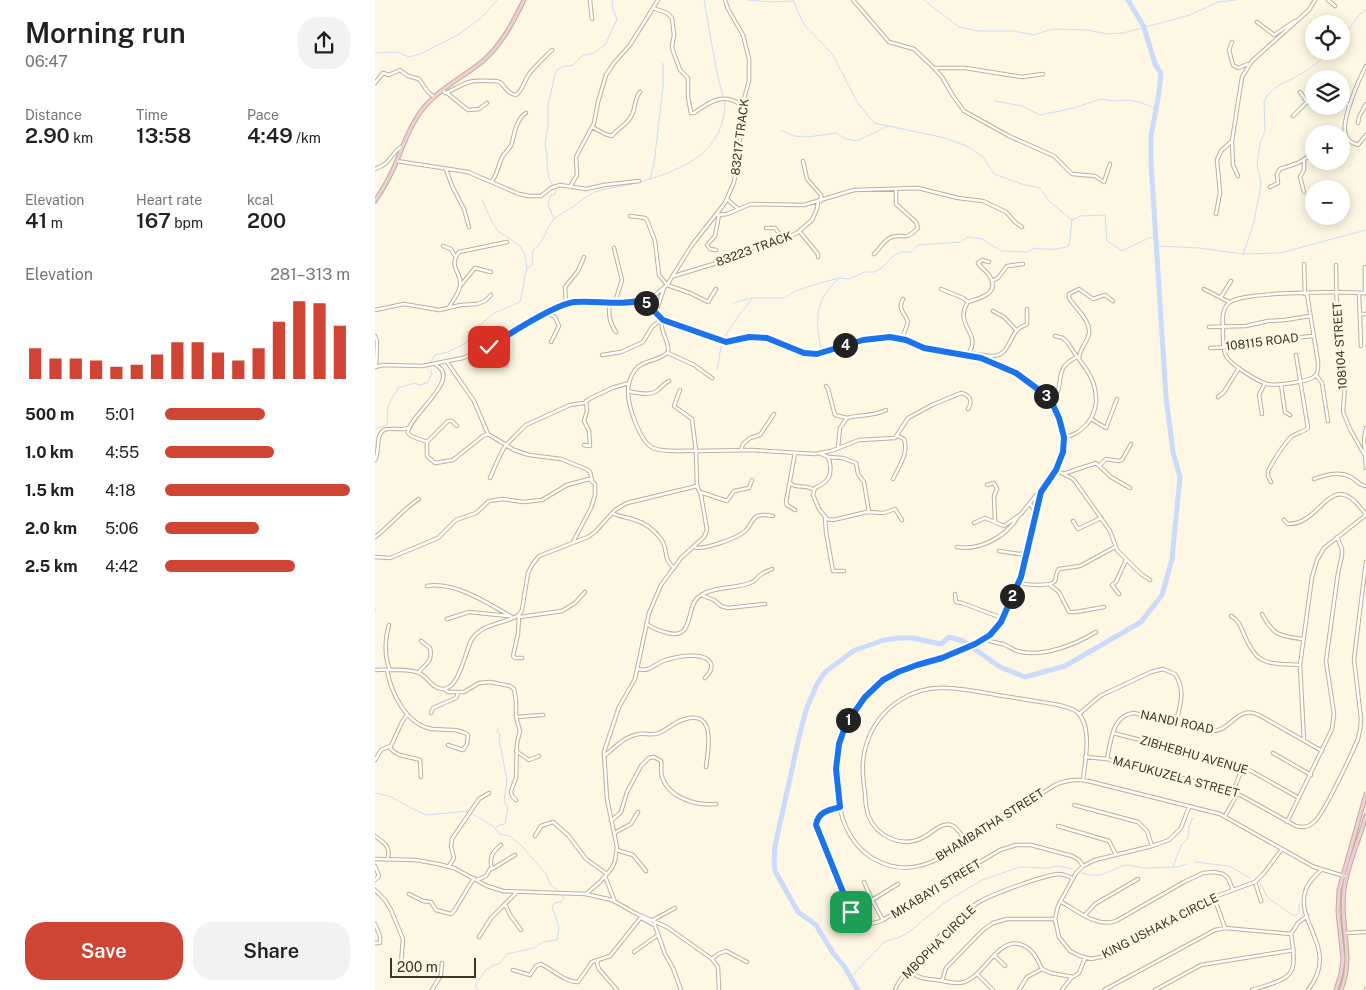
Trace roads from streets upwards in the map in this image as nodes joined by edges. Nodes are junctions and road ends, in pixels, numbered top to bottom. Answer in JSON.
{"nodes":[{"id":1,"x":524,"y":0,"type":"edge"},
{"id":2,"x":590,"y":0,"type":"edge"},
{"id":3,"x":657,"y":0,"type":"edge"},
{"id":4,"x":725,"y":0,"type":"edge"},
{"id":5,"x":853,"y":0,"type":"edge"},
{"id":6,"x":1315,"y":0,"type":"edge"},
{"id":7,"x":1328,"y":0,"type":"edge"},
{"id":8,"x":1335,"y":6,"type":"dead end"},
{"id":9,"x":653,"y":8,"type":"junction"},
{"id":10,"x":1298,"y":19,"type":"junction"},
{"id":11,"x":592,"y":20,"type":"dead end"},
{"id":12,"x":1257,"y":22,"type":"dead end"},
{"id":13,"x":1232,"y":42,"type":"dead end"},
{"id":14,"x":552,"y":50,"type":"dead end"},
{"id":15,"x":1250,"y":64,"type":"junction"},
{"id":16,"x":934,"y":68,"type":"junction"},
{"id":17,"x":1366,"y":68,"type":"edge"},
{"id":18,"x":1043,"y":74,"type":"dead end"},
{"id":19,"x":375,"y":83,"type":"edge"},
{"id":20,"x":443,"y":90,"type":"junction"},
{"id":21,"x":640,"y":92,"type":"dead end"},
{"id":22,"x":1300,"y":92,"type":"dead end"},
{"id":23,"x":447,"y":93,"type":"junction"},
{"id":24,"x":434,"y":97,"type":"junction"},
{"id":25,"x":1305,"y":99,"type":"edge"},
{"id":26,"x":487,"y":103,"type":"dead end"},
{"id":27,"x":1305,"y":104,"type":"edge"},
{"id":28,"x":1366,"y":104,"type":"edge"},
{"id":29,"x":1350,"y":105,"type":"edge"},
{"id":30,"x":742,"y":106,"type":"junction"},
{"id":31,"x":526,"y":113,"type":"dead end"},
{"id":32,"x":1293,"y":116,"type":"dead end"},
{"id":33,"x":1358,"y":123,"type":"dead end"},
{"id":34,"x":592,"y":127,"type":"junction"},
{"id":35,"x":1366,"y":135,"type":"edge"},
{"id":36,"x":1232,"y":141,"type":"junction"},
{"id":37,"x":1350,"y":141,"type":"edge"},
{"id":38,"x":403,"y":146,"type":"junction"},
{"id":39,"x":1303,"y":160,"type":"joint"},
{"id":40,"x":397,"y":161,"type":"junction"},
{"id":41,"x":803,"y":161,"type":"dead end"},
{"id":42,"x":1110,"y":164,"type":"dead end"},
{"id":43,"x":375,"y":168,"type":"edge"},
{"id":44,"x":446,"y":169,"type":"junction"},
{"id":45,"x":1238,"y":176,"type":"dead end"},
{"id":46,"x":492,"y":181,"type":"junction"},
{"id":47,"x":639,"y":181,"type":"dead end"},
{"id":48,"x":570,"y":187,"type":"junction"},
{"id":49,"x":1271,"y":187,"type":"dead end"},
{"id":50,"x":896,"y":189,"type":"junction"},
{"id":51,"x":1303,"y":192,"type":"dead end"},
{"id":52,"x":727,"y":200,"type":"junction"},
{"id":53,"x":375,"y":201,"type":"edge"},
{"id":54,"x":819,"y":202,"type":"junction"},
{"id":55,"x":813,"y":203,"type":"junction"},
{"id":56,"x":738,"y":209,"type":"junction"},
{"id":57,"x":817,"y":209,"type":"junction"},
{"id":58,"x":1216,"y":214,"type":"dead end"},
{"id":59,"x":718,"y":215,"type":"junction"},
{"id":60,"x":630,"y":216,"type":"dead end"},
{"id":61,"x":469,"y":227,"type":"dead end"},
{"id":62,"x":1022,"y":227,"type":"dead end"},
{"id":63,"x":766,"y":228,"type":"dead end"},
{"id":64,"x":800,"y":232,"type":"junction"},
{"id":65,"x":783,"y":239,"type":"junction"},
{"id":66,"x":507,"y":242,"type":"dead end"},
{"id":67,"x":443,"y":246,"type":"dead end"},
{"id":68,"x":615,"y":248,"type":"dead end"},
{"id":69,"x":716,"y":250,"type":"dead end"},
{"id":70,"x":874,"y":254,"type":"dead end"},
{"id":71,"x":456,"y":257,"type":"junction"},
{"id":72,"x":583,"y":257,"type":"dead end"},
{"id":73,"x":818,"y":257,"type":"dead end"},
{"id":74,"x":989,"y":262,"type":"dead end"},
{"id":75,"x":1023,"y":264,"type":"dead end"},
{"id":76,"x":1304,"y":264,"type":"dead end"},
{"id":77,"x":1336,"y":265,"type":"dead end"},
{"id":78,"x":1365,"y":267,"type":"edge"},
{"id":79,"x":491,"y":272,"type":"dead end"},
{"id":80,"x":674,"y":276,"type":"junction"},
{"id":81,"x":992,"y":281,"type":"junction"},
{"id":82,"x":1231,"y":281,"type":"dead end"},
{"id":83,"x":667,"y":284,"type":"junction"},
{"id":84,"x":460,"y":286,"type":"junction"},
{"id":85,"x":664,"y":288,"type":"junction"},
{"id":86,"x":716,"y":289,"type":"dead end"},
{"id":87,"x":941,"y":289,"type":"dead end"},
{"id":88,"x":1204,"y":289,"type":"dead end"},
{"id":89,"x":1337,"y":293,"type":"junction"},
{"id":90,"x":1359,"y":293,"type":"junction"},
{"id":91,"x":1365,"y":293,"type":"edge"},
{"id":92,"x":1306,"y":294,"type":"junction"},
{"id":93,"x":491,"y":295,"type":"dead end"},
{"id":94,"x":1221,"y":297,"type":"junction"},
{"id":95,"x":903,"y":299,"type":"dead end"},
{"id":96,"x":643,"y":300,"type":"junction"},
{"id":97,"x":1113,"y":301,"type":"dead end"},
{"id":98,"x":611,"y":302,"type":"junction"},
{"id":99,"x":615,"y":302,"type":"junction"},
{"id":100,"x":968,"y":302,"type":"junction"},
{"id":101,"x":1230,"y":302,"type":"junction"},
{"id":102,"x":566,"y":304,"type":"junction"},
{"id":103,"x":448,"y":308,"type":"junction"},
{"id":104,"x":1027,"y":309,"type":"dead end"},
{"id":105,"x":375,"y":310,"type":"edge"},
{"id":106,"x":993,"y":311,"type":"dead end"},
{"id":107,"x":656,"y":312,"type":"junction"},
{"id":108,"x":547,"y":313,"type":"junction"},
{"id":109,"x":1359,"y":314,"type":"junction"},
{"id":110,"x":1366,"y":314,"type":"edge"},
{"id":111,"x":1311,"y":316,"type":"junction"},
{"id":112,"x":663,"y":319,"type":"junction"},
{"id":113,"x":1209,"y":327,"type":"dead end"},
{"id":114,"x":1223,"y":327,"type":"junction"},
{"id":115,"x":1017,"y":330,"type":"junction"},
{"id":116,"x":616,"y":332,"type":"dead end"},
{"id":117,"x":375,"y":336,"type":"edge"},
{"id":118,"x":1055,"y":336,"type":"dead end"},
{"id":119,"x":1313,"y":336,"type":"junction"},
{"id":120,"x":902,"y":339,"type":"junction"},
{"id":121,"x":551,"y":342,"type":"dead end"},
{"id":122,"x":1361,"y":346,"type":"dead end"},
{"id":123,"x":1224,"y":347,"type":"junction"},
{"id":124,"x":1210,"y":348,"type":"dead end"},
{"id":125,"x":668,"y":353,"type":"junction"},
{"id":126,"x":969,"y":353,"type":"junction"},
{"id":127,"x":601,"y":355,"type":"dead end"},
{"id":128,"x":961,"y":355,"type":"junction"},
{"id":129,"x":1296,"y":355,"type":"dead end"},
{"id":130,"x":1078,"y":358,"type":"junction"},
{"id":131,"x":447,"y":362,"type":"junction"},
{"id":132,"x":435,"y":365,"type":"junction"},
{"id":133,"x":375,"y":367,"type":"edge"},
{"id":134,"x":1239,"y":368,"type":"junction"},
{"id":135,"x":1316,"y":375,"type":"junction"},
{"id":136,"x":712,"y":378,"type":"dead end"},
{"id":137,"x":669,"y":381,"type":"dead end"},
{"id":138,"x":1301,"y":381,"type":"junction"},
{"id":139,"x":629,"y":383,"type":"junction"},
{"id":140,"x":1265,"y":383,"type":"junction"},
{"id":141,"x":1281,"y":384,"type":"junction"},
{"id":142,"x":826,"y":386,"type":"dead end"},
{"id":143,"x":680,"y":390,"type":"dead end"},
{"id":144,"x":628,"y":391,"type":"junction"},
{"id":145,"x":1218,"y":397,"type":"dead end"},
{"id":146,"x":1049,"y":399,"type":"junction"},
{"id":147,"x":1117,"y":399,"type":"dead end"},
{"id":148,"x":586,"y":401,"type":"junction"},
{"id":149,"x":968,"y":409,"type":"dead end"},
{"id":150,"x":886,"y":410,"type":"dead end"},
{"id":151,"x":775,"y":414,"type":"dead end"},
{"id":152,"x":1262,"y":414,"type":"dead end"},
{"id":153,"x":1290,"y":415,"type":"dead end"},
{"id":154,"x":847,"y":418,"type":"junction"},
{"id":155,"x":1091,"y":419,"type":"junction"},
{"id":156,"x":1328,"y":421,"type":"dead end"},
{"id":157,"x":457,"y":426,"type":"dead end"},
{"id":158,"x":408,"y":428,"type":"junction"},
{"id":159,"x":1366,"y":428,"type":"edge"},
{"id":160,"x":488,"y":434,"type":"junction"},
{"id":161,"x":898,"y":436,"type":"junction"},
{"id":162,"x":1064,"y":437,"type":"junction"},
{"id":163,"x":427,"y":442,"type":"junction"},
{"id":164,"x":1131,"y":444,"type":"dead end"},
{"id":165,"x":584,"y":445,"type":"dead end"},
{"id":166,"x":506,"y":446,"type":"junction"},
{"id":167,"x":838,"y":448,"type":"junction"},
{"id":168,"x":696,"y":450,"type":"junction"},
{"id":169,"x":741,"y":450,"type":"junction"},
{"id":170,"x":795,"y":453,"type":"junction"},
{"id":171,"x":819,"y":454,"type":"junction"},
{"id":172,"x":1364,"y":454,"type":"junction"},
{"id":173,"x":828,"y":456,"type":"junction"},
{"id":174,"x":375,"y":460,"type":"edge"},
{"id":175,"x":1099,"y":466,"type":"junction"},
{"id":176,"x":1366,"y":468,"type":"edge"},
{"id":177,"x":1056,"y":470,"type":"junction"},
{"id":178,"x":1063,"y":474,"type":"junction"},
{"id":179,"x":490,"y":478,"type":"dead end"},
{"id":180,"x":893,"y":479,"type":"dead end"},
{"id":181,"x":1314,"y":479,"type":"dead end"},
{"id":182,"x":752,"y":480,"type":"dead end"},
{"id":183,"x":593,"y":481,"type":"junction"},
{"id":184,"x":1271,"y":482,"type":"dead end"},
{"id":185,"x":790,"y":483,"type":"junction"},
{"id":186,"x":987,"y":485,"type":"dead end"},
{"id":187,"x":697,"y":486,"type":"junction"},
{"id":188,"x":1366,"y":486,"type":"edge"},
{"id":189,"x":1130,"y":488,"type":"dead end"},
{"id":190,"x":814,"y":490,"type":"junction"},
{"id":191,"x":700,"y":492,"type":"junction"},
{"id":192,"x":1041,"y":492,"type":"junction"},
{"id":193,"x":419,"y":499,"type":"dead end"},
{"id":194,"x":1030,"y":503,"type":"junction"},
{"id":195,"x":795,"y":510,"type":"dead end"},
{"id":196,"x":869,"y":512,"type":"junction"},
{"id":197,"x":1035,"y":512,"type":"junction"},
{"id":198,"x":613,"y":513,"type":"junction"},
{"id":199,"x":1366,"y":515,"type":"edge"},
{"id":200,"x":773,"y":516,"type":"dead end"},
{"id":201,"x":825,"y":517,"type":"junction"},
{"id":202,"x":1018,"y":517,"type":"junction"},
{"id":203,"x":1101,"y":518,"type":"junction"},
{"id":204,"x":902,"y":520,"type":"dead end"},
{"id":205,"x":1284,"y":520,"type":"dead end"},
{"id":206,"x":1073,"y":521,"type":"dead end"},
{"id":207,"x":995,"y":522,"type":"junction"},
{"id":208,"x":974,"y":523,"type":"dead end"},
{"id":209,"x":375,"y":537,"type":"edge"},
{"id":210,"x":1337,"y":537,"type":"junction"},
{"id":211,"x":573,"y":543,"type":"junction"},
{"id":212,"x":693,"y":546,"type":"junction"},
{"id":213,"x":957,"y":547,"type":"dead end"},
{"id":214,"x":1115,"y":547,"type":"junction"},
{"id":215,"x":999,"y":551,"type":"dead end"},
{"id":216,"x":1026,"y":553,"type":"junction"},
{"id":217,"x":375,"y":557,"type":"edge"},
{"id":218,"x":1126,"y":560,"type":"junction"},
{"id":219,"x":1366,"y":562,"type":"edge"},
{"id":220,"x":674,"y":568,"type":"junction"},
{"id":221,"x":772,"y":569,"type":"dead end"},
{"id":222,"x":844,"y":571,"type":"dead end"},
{"id":223,"x":1150,"y":580,"type":"dead end"},
{"id":224,"x":1018,"y":582,"type":"junction"},
{"id":225,"x":1049,"y":584,"type":"junction"},
{"id":226,"x":427,"y":586,"type":"dead end"},
{"id":227,"x":585,"y":592,"type":"dead end"},
{"id":228,"x":955,"y":594,"type":"dead end"},
{"id":229,"x":1119,"y":594,"type":"dead end"},
{"id":230,"x":701,"y":595,"type":"junction"},
{"id":231,"x":765,"y":604,"type":"dead end"},
{"id":232,"x":1104,"y":607,"type":"dead end"},
{"id":233,"x":1262,"y":614,"type":"dead end"},
{"id":234,"x":510,"y":615,"type":"junction"},
{"id":235,"x":519,"y":616,"type":"junction"},
{"id":236,"x":1231,"y":616,"type":"dead end"},
{"id":237,"x":515,"y":618,"type":"junction"},
{"id":238,"x":1003,"y":618,"type":"junction"},
{"id":239,"x":447,"y":620,"type":"dead end"},
{"id":240,"x":647,"y":624,"type":"junction"},
{"id":241,"x":389,"y":625,"type":"dead end"},
{"id":242,"x":1096,"y":632,"type":"dead end"},
{"id":243,"x":985,"y":637,"type":"junction"},
{"id":244,"x":1302,"y":639,"type":"junction"},
{"id":245,"x":421,"y":641,"type":"dead end"},
{"id":246,"x":523,"y":658,"type":"dead end"},
{"id":247,"x":1300,"y":665,"type":"junction"},
{"id":248,"x":637,"y":669,"type":"junction"},
{"id":249,"x":375,"y":670,"type":"edge"},
{"id":250,"x":388,"y":670,"type":"junction"},
{"id":251,"x":419,"y":672,"type":"junction"},
{"id":252,"x":705,"y":678,"type":"dead end"},
{"id":253,"x":443,"y":689,"type":"junction"},
{"id":254,"x":458,"y":693,"type":"junction"},
{"id":255,"x":431,"y":713,"type":"dead end"},
{"id":256,"x":1079,"y":714,"type":"junction"},
{"id":257,"x":407,"y":715,"type":"junction"},
{"id":258,"x":543,"y":715,"type":"dead end"},
{"id":259,"x":517,"y":718,"type":"junction"},
{"id":260,"x":1176,"y":722,"type":"junction"},
{"id":261,"x":1113,"y":734,"type":"junction"},
{"id":262,"x":1304,"y":741,"type":"junction"},
{"id":263,"x":448,"y":745,"type":"dead end"},
{"id":264,"x":390,"y":746,"type":"junction"},
{"id":265,"x":516,"y":751,"type":"junction"},
{"id":266,"x":1322,"y":751,"type":"junction"},
{"id":267,"x":1273,"y":752,"type":"dead end"},
{"id":268,"x":539,"y":756,"type":"dead end"},
{"id":269,"x":603,"y":756,"type":"junction"},
{"id":270,"x":1085,"y":757,"type":"junction"},
{"id":271,"x":1107,"y":759,"type":"junction"},
{"id":272,"x":375,"y":760,"type":"edge"},
{"id":273,"x":706,"y":767,"type":"dead end"},
{"id":274,"x":1241,"y":772,"type":"dead end"},
{"id":275,"x":1311,"y":774,"type":"junction"},
{"id":276,"x":421,"y":777,"type":"dead end"},
{"id":277,"x":1083,"y":780,"type":"junction"},
{"id":278,"x":1233,"y":791,"type":"junction"},
{"id":279,"x":489,"y":793,"type":"dead end"},
{"id":280,"x":1238,"y":793,"type":"junction"},
{"id":281,"x":1366,"y":794,"type":"edge"},
{"id":282,"x":1299,"y":798,"type":"junction"},
{"id":283,"x":516,"y":800,"type":"dead end"},
{"id":284,"x":716,"y":804,"type":"dead end"},
{"id":285,"x":1074,"y":805,"type":"dead end"},
{"id":286,"x":1189,"y":806,"type":"junction"},
{"id":287,"x":840,"y":807,"type":"junction"},
{"id":288,"x":638,"y":812,"type":"dead end"},
{"id":289,"x":1366,"y":815,"type":"edge"},
{"id":290,"x":1225,"y":816,"type":"junction"},
{"id":291,"x":611,"y":821,"type":"junction"},
{"id":292,"x":1287,"y":822,"type":"junction"},
{"id":293,"x":1359,"y":822,"type":"junction"},
{"id":294,"x":1365,"y":823,"type":"edge"},
{"id":295,"x":1058,"y":826,"type":"dead end"},
{"id":296,"x":613,"y":834,"type":"junction"},
{"id":297,"x":375,"y":836,"type":"edge"},
{"id":298,"x":535,"y":836,"type":"dead end"},
{"id":299,"x":965,"y":841,"type":"junction"},
{"id":300,"x":501,"y":846,"type":"dead end"},
{"id":301,"x":1152,"y":846,"type":"junction"},
{"id":302,"x":1282,"y":849,"type":"junction"},
{"id":303,"x":617,"y":850,"type":"junction"},
{"id":304,"x":515,"y":855,"type":"dead end"},
{"id":305,"x":1116,"y":855,"type":"junction"},
{"id":306,"x":375,"y":859,"type":"edge"},
{"id":307,"x":387,"y":860,"type":"junction"},
{"id":308,"x":375,"y":866,"type":"edge"},
{"id":309,"x":449,"y":866,"type":"junction"},
{"id":310,"x":1083,"y":866,"type":"junction"},
{"id":311,"x":492,"y":869,"type":"junction"},
{"id":312,"x":1321,"y":870,"type":"junction"},
{"id":313,"x":646,"y":871,"type":"dead end"},
{"id":314,"x":606,"y":875,"type":"junction"},
{"id":315,"x":1344,"y":876,"type":"junction"},
{"id":316,"x":1072,"y":878,"type":"junction"},
{"id":317,"x":475,"y":879,"type":"junction"},
{"id":318,"x":1138,"y":879,"type":"dead end"},
{"id":319,"x":375,"y":880,"type":"edge"},
{"id":320,"x":864,"y":882,"type":"dead end"},
{"id":321,"x":1255,"y":882,"type":"junction"},
{"id":322,"x":898,"y":884,"type":"dead end"},
{"id":323,"x":375,"y":890,"type":"edge"},
{"id":324,"x":1233,"y":890,"type":"junction"},
{"id":325,"x":517,"y":892,"type":"junction"},
{"id":326,"x":409,"y":894,"type":"dead end"},
{"id":327,"x":586,"y":894,"type":"junction"},
{"id":328,"x":1214,"y":898,"type":"junction"},
{"id":329,"x":872,"y":900,"type":"junction"},
{"id":330,"x":1060,"y":901,"type":"junction"},
{"id":331,"x":1261,"y":901,"type":"dead end"},
{"id":332,"x":615,"y":902,"type":"junction"},
{"id":333,"x":505,"y":904,"type":"junction"},
{"id":334,"x":675,"y":908,"type":"dead end"},
{"id":335,"x":1085,"y":915,"type":"junction"},
{"id":336,"x":1307,"y":916,"type":"junction"},
{"id":337,"x":641,"y":917,"type":"junction"},
{"id":338,"x":1055,"y":919,"type":"junction"},
{"id":339,"x":653,"y":920,"type":"junction"},
{"id":340,"x":883,"y":920,"type":"junction"},
{"id":341,"x":375,"y":924,"type":"edge"},
{"id":342,"x":653,"y":926,"type":"junction"},
{"id":343,"x":1225,"y":928,"type":"junction"},
{"id":344,"x":521,"y":930,"type":"dead end"},
{"id":345,"x":1366,"y":932,"type":"edge"},
{"id":346,"x":1345,"y":933,"type":"junction"},
{"id":347,"x":1291,"y":934,"type":"junction"},
{"id":348,"x":1340,"y":934,"type":"junction"},
{"id":349,"x":658,"y":935,"type":"junction"},
{"id":350,"x":479,"y":937,"type":"dead end"},
{"id":351,"x":375,"y":943,"type":"edge"},
{"id":352,"x":1294,"y":950,"type":"junction"},
{"id":353,"x":634,"y":952,"type":"dead end"},
{"id":354,"x":994,"y":955,"type":"junction"},
{"id":355,"x":1085,"y":958,"type":"junction"},
{"id":356,"x":712,"y":959,"type":"junction"},
{"id":357,"x":598,"y":960,"type":"junction"},
{"id":358,"x":747,"y":962,"type":"dead end"},
{"id":359,"x":442,"y":963,"type":"dead end"},
{"id":360,"x":401,"y":964,"type":"dead end"},
{"id":361,"x":1005,"y":966,"type":"dead end"},
{"id":362,"x":1042,"y":969,"type":"junction"},
{"id":363,"x":513,"y":970,"type":"dead end"},
{"id":364,"x":908,"y":970,"type":"junction"},
{"id":365,"x":977,"y":974,"type":"junction"},
{"id":366,"x":1071,"y":978,"type":"junction"},
{"id":367,"x":942,"y":981,"type":"junction"},
{"id":368,"x":432,"y":990,"type":"edge"},
{"id":369,"x":617,"y":990,"type":"edge"},
{"id":370,"x":681,"y":990,"type":"edge"},
{"id":371,"x":719,"y":990,"type":"edge"},
{"id":372,"x":895,"y":990,"type":"edge"},
{"id":373,"x":993,"y":990,"type":"edge"},
{"id":374,"x":1019,"y":990,"type":"edge"},
{"id":375,"x":1062,"y":990,"type":"edge"},
{"id":376,"x":1104,"y":990,"type":"edge"},
{"id":377,"x":1155,"y":990,"type":"edge"},
{"id":378,"x":1253,"y":990,"type":"edge"},
{"id":379,"x":1308,"y":990,"type":"edge"},
{"id":380,"x":1336,"y":990,"type":"edge"},
{"id":381,"x":1341,"y":990,"type":"edge"}],
"edges":[{"from":1,"to":20,"type":"street"},
{"from":2,"to":11,"type":"street"},
{"from":3,"to":9,"type":"street"},
{"from":4,"to":30,"type":"street","name":"83217 TRACK"},
{"from":5,"to":16,"type":"street"},
{"from":6,"to":10,"type":"street"},
{"from":7,"to":8,"type":"street"},
{"from":9,"to":30,"type":"street"},
{"from":9,"to":34,"type":"street"},
{"from":10,"to":12,"type":"street"},
{"from":10,"to":15,"type":"street"},
{"from":13,"to":15,"type":"street"},
{"from":14,"to":23,"type":"street"},
{"from":15,"to":36,"type":"street"},
{"from":16,"to":18,"type":"street"},
{"from":16,"to":42,"type":"street"},
{"from":17,"to":29,"type":"street"},
{"from":19,"to":24,"type":"street"},
{"from":20,"to":23,"type":"street"},
{"from":20,"to":24,"type":"street"},
{"from":21,"to":34,"type":"street"},
{"from":22,"to":25,"type":"street"},
{"from":23,"to":26,"type":"street"},
{"from":24,"to":38,"type":"street"},
{"from":27,"to":32,"type":"street"},
{"from":28,"to":33,"type":"street"},
{"from":30,"to":52,"type":"street","name":"83217 TRACK"},
{"from":31,"to":46,"type":"street"},
{"from":34,"to":48,"type":"street"},
{"from":35,"to":37,"type":"street"},
{"from":36,"to":45,"type":"street"},
{"from":36,"to":58,"type":"street"},
{"from":38,"to":40,"type":"street"},
{"from":38,"to":43,"type":"street"},
{"from":39,"to":49,"type":"street"},
{"from":39,"to":51,"type":"street"},
{"from":40,"to":44,"type":"street"},
{"from":40,"to":53,"type":"street"},
{"from":41,"to":54,"type":"street"},
{"from":44,"to":46,"type":"street"},
{"from":44,"to":61,"type":"street"},
{"from":46,"to":48,"type":"street"},
{"from":47,"to":48,"type":"street"},
{"from":50,"to":54,"type":"street"},
{"from":50,"to":62,"type":"street"},
{"from":50,"to":70,"type":"street"},
{"from":52,"to":56,"type":"street"},
{"from":52,"to":59,"type":"street","name":"83217 TRACK"},
{"from":54,"to":55,"type":"street"},
{"from":54,"to":57,"type":"street","name":"83223 TRACK"},
{"from":55,"to":56,"type":"street"},
{"from":55,"to":57,"type":"street"},
{"from":56,"to":59,"type":"street"},
{"from":57,"to":64,"type":"street","name":"83223 TRACK"},
{"from":59,"to":69,"type":"street"},
{"from":59,"to":80,"type":"street","name":"83217 TRACK"},
{"from":60,"to":83,"type":"street"},
{"from":63,"to":65,"type":"street"},
{"from":64,"to":65,"type":"street","name":"83223 TRACK"},
{"from":64,"to":73,"type":"street"},
{"from":65,"to":80,"type":"street","name":"83223 TRACK"},
{"from":66,"to":71,"type":"street"},
{"from":67,"to":71,"type":"street"},
{"from":68,"to":99,"type":"street"},
{"from":71,"to":84,"type":"street"},
{"from":72,"to":102,"type":"street"},
{"from":74,"to":81,"type":"street"},
{"from":75,"to":81,"type":"street"},
{"from":76,"to":92,"type":"street"},
{"from":77,"to":89,"type":"street","name":"108104 STREET"},
{"from":78,"to":91,"type":"street"},
{"from":79,"to":84,"type":"street"},
{"from":80,"to":83,"type":"street","name":"83217 TRACK"},
{"from":81,"to":100,"type":"street"},
{"from":82,"to":94,"type":"street"},
{"from":83,"to":85,"type":"street","name":"83217 TRACK"},
{"from":83,"to":86,"type":"street"},
{"from":84,"to":103,"type":"street"},
{"from":85,"to":96,"type":"street","name":"83217 TRACK"},
{"from":85,"to":107,"type":"street","name":"83217 TRACK"},
{"from":87,"to":100,"type":"street"},
{"from":88,"to":94,"type":"street"},
{"from":89,"to":90,"type":"street"},
{"from":89,"to":92,"type":"street"},
{"from":89,"to":172,"type":"street","name":"108104 STREET"},
{"from":90,"to":91,"type":"street"},
{"from":90,"to":109,"type":"street"},
{"from":92,"to":101,"type":"street"},
{"from":92,"to":111,"type":"street"},
{"from":93,"to":103,"type":"street"},
{"from":94,"to":101,"type":"street"},
{"from":95,"to":120,"type":"street"},
{"from":96,"to":99,"type":"street"},
{"from":96,"to":107,"type":"street"},
{"from":97,"to":130,"type":"street"},
{"from":98,"to":99,"type":"street"},
{"from":98,"to":102,"type":"street"},
{"from":98,"to":116,"type":"street"},
{"from":100,"to":126,"type":"street"},
{"from":101,"to":114,"type":"street"},
{"from":102,"to":108,"type":"street"},
{"from":103,"to":105,"type":"street"},
{"from":104,"to":115,"type":"street"},
{"from":106,"to":115,"type":"street"},
{"from":107,"to":112,"type":"street"},
{"from":108,"to":121,"type":"street"},
{"from":108,"to":131,"type":"street"},
{"from":109,"to":110,"type":"street"},
{"from":109,"to":122,"type":"street"},
{"from":111,"to":114,"type":"street"},
{"from":111,"to":119,"type":"street"},
{"from":112,"to":120,"type":"street"},
{"from":112,"to":125,"type":"street"},
{"from":112,"to":127,"type":"street"},
{"from":113,"to":114,"type":"street"},
{"from":114,"to":123,"type":"street"},
{"from":115,"to":126,"type":"street"},
{"from":117,"to":133,"type":"street"},
{"from":118,"to":130,"type":"street"},
{"from":119,"to":123,"type":"street","name":"108115 ROAD"},
{"from":119,"to":135,"type":"street"},
{"from":120,"to":128,"type":"street"},
{"from":123,"to":124,"type":"street","name":"108115 ROAD"},
{"from":123,"to":134,"type":"street"},
{"from":125,"to":136,"type":"street"},
{"from":125,"to":139,"type":"street"},
{"from":126,"to":128,"type":"street"},
{"from":128,"to":146,"type":"street"},
{"from":129,"to":138,"type":"street"},
{"from":130,"to":146,"type":"street"},
{"from":130,"to":155,"type":"street"},
{"from":131,"to":132,"type":"street"},
{"from":131,"to":160,"type":"street"},
{"from":132,"to":133,"type":"street"},
{"from":132,"to":158,"type":"street"},
{"from":134,"to":140,"type":"street"},
{"from":134,"to":145,"type":"street"},
{"from":135,"to":138,"type":"street"},
{"from":135,"to":156,"type":"street"},
{"from":137,"to":144,"type":"street"},
{"from":138,"to":141,"type":"street"},
{"from":138,"to":184,"type":"street"},
{"from":139,"to":144,"type":"street"},
{"from":139,"to":148,"type":"street"},
{"from":140,"to":141,"type":"street"},
{"from":140,"to":152,"type":"street"},
{"from":141,"to":153,"type":"street"},
{"from":142,"to":154,"type":"street"},
{"from":143,"to":168,"type":"street"},
{"from":144,"to":168,"type":"street"},
{"from":146,"to":162,"type":"street"},
{"from":147,"to":155,"type":"street"},
{"from":148,"to":165,"type":"street"},
{"from":148,"to":166,"type":"street"},
{"from":149,"to":161,"type":"street"},
{"from":150,"to":154,"type":"street"},
{"from":151,"to":169,"type":"street"},
{"from":154,"to":167,"type":"street"},
{"from":155,"to":162,"type":"street"},
{"from":157,"to":163,"type":"street"},
{"from":158,"to":163,"type":"street"},
{"from":158,"to":174,"type":"street"},
{"from":159,"to":172,"type":"street"},
{"from":160,"to":163,"type":"street"},
{"from":160,"to":166,"type":"street"},
{"from":161,"to":167,"type":"street"},
{"from":161,"to":180,"type":"street"},
{"from":162,"to":177,"type":"street"},
{"from":164,"to":175,"type":"street"},
{"from":166,"to":179,"type":"street"},
{"from":166,"to":183,"type":"street"},
{"from":167,"to":171,"type":"street"},
{"from":168,"to":169,"type":"street"},
{"from":168,"to":187,"type":"street"},
{"from":169,"to":170,"type":"street"},
{"from":170,"to":171,"type":"street"},
{"from":170,"to":185,"type":"street"},
{"from":171,"to":173,"type":"street"},
{"from":172,"to":176,"type":"street"},
{"from":173,"to":190,"type":"street"},
{"from":173,"to":196,"type":"street"},
{"from":175,"to":178,"type":"street"},
{"from":175,"to":189,"type":"street"},
{"from":177,"to":178,"type":"street"},
{"from":177,"to":192,"type":"street"},
{"from":178,"to":203,"type":"street"},
{"from":181,"to":188,"type":"street"},
{"from":182,"to":191,"type":"street"},
{"from":183,"to":211,"type":"street"},
{"from":183,"to":217,"type":"street"},
{"from":185,"to":190,"type":"street"},
{"from":185,"to":195,"type":"street"},
{"from":186,"to":207,"type":"street"},
{"from":187,"to":191,"type":"street"},
{"from":187,"to":198,"type":"street"},
{"from":190,"to":201,"type":"street"},
{"from":191,"to":212,"type":"street"},
{"from":192,"to":194,"type":"street"},
{"from":192,"to":197,"type":"street","name":"BHAMBATHA STREET"},
{"from":193,"to":209,"type":"street"},
{"from":194,"to":197,"type":"street"},
{"from":194,"to":202,"type":"street"},
{"from":196,"to":201,"type":"street"},
{"from":196,"to":204,"type":"street"},
{"from":197,"to":216,"type":"street","name":"BHAMBATHA STREET"},
{"from":198,"to":211,"type":"street"},
{"from":198,"to":220,"type":"street"},
{"from":199,"to":205,"type":"street"},
{"from":199,"to":210,"type":"street"},
{"from":200,"to":212,"type":"street"},
{"from":201,"to":222,"type":"street"},
{"from":202,"to":207,"type":"street"},
{"from":202,"to":213,"type":"street"},
{"from":203,"to":206,"type":"street"},
{"from":203,"to":214,"type":"street"},
{"from":207,"to":208,"type":"street"},
{"from":210,"to":244,"type":"street"},
{"from":210,"to":266,"type":"street"},
{"from":211,"to":235,"type":"street"},
{"from":212,"to":220,"type":"street"},
{"from":214,"to":218,"type":"street"},
{"from":214,"to":225,"type":"street"},
{"from":215,"to":216,"type":"street"},
{"from":216,"to":224,"type":"street","name":"BHAMBATHA STREET"},
{"from":218,"to":223,"type":"street"},
{"from":218,"to":229,"type":"street"},
{"from":219,"to":292,"type":"street","name":"MAFUKUZELA STREET"},
{"from":220,"to":240,"type":"street"},
{"from":221,"to":230,"type":"street"},
{"from":224,"to":225,"type":"street"},
{"from":224,"to":238,"type":"street","name":"BHAMBATHA STREET"},
{"from":225,"to":232,"type":"street"},
{"from":226,"to":234,"type":"street"},
{"from":227,"to":235,"type":"street"},
{"from":228,"to":238,"type":"street"},
{"from":230,"to":231,"type":"street"},
{"from":230,"to":240,"type":"street"},
{"from":233,"to":244,"type":"street"},
{"from":234,"to":237,"type":"street"},
{"from":234,"to":239,"type":"street"},
{"from":235,"to":237,"type":"street"},
{"from":235,"to":246,"type":"street"},
{"from":236,"to":247,"type":"street"},
{"from":237,"to":253,"type":"street"},
{"from":238,"to":243,"type":"street","name":"BHAMBATHA STREET"},
{"from":240,"to":248,"type":"street"},
{"from":241,"to":250,"type":"street"},
{"from":242,"to":243,"type":"street"},
{"from":243,"to":287,"type":"street","name":"BHAMBATHA STREET"},
{"from":244,"to":247,"type":"street"},
{"from":245,"to":251,"type":"street"},
{"from":247,"to":262,"type":"street"},
{"from":248,"to":252,"type":"street"},
{"from":248,"to":269,"type":"street"},
{"from":249,"to":250,"type":"street"},
{"from":250,"to":251,"type":"street"},
{"from":250,"to":257,"type":"street"},
{"from":251,"to":253,"type":"street"},
{"from":253,"to":254,"type":"street"},
{"from":254,"to":255,"type":"street"},
{"from":254,"to":259,"type":"street"},
{"from":256,"to":260,"type":"street"},
{"from":256,"to":270,"type":"street"},
{"from":256,"to":299,"type":"street"},
{"from":257,"to":263,"type":"street"},
{"from":257,"to":264,"type":"street"},
{"from":258,"to":259,"type":"street"},
{"from":259,"to":265,"type":"street"},
{"from":260,"to":261,"type":"street","name":"NANDI ROAD"},
{"from":260,"to":262,"type":"street","name":"NANDI ROAD"},
{"from":261,"to":271,"type":"street","name":"NANDI ROAD"},
{"from":261,"to":282,"type":"street","name":"ZIBHEBHU AVENUE"},
{"from":262,"to":266,"type":"street","name":"NANDI ROAD"},
{"from":264,"to":272,"type":"street"},
{"from":264,"to":276,"type":"street"},
{"from":265,"to":268,"type":"street"},
{"from":265,"to":283,"type":"street"},
{"from":266,"to":275,"type":"street"},
{"from":267,"to":275,"type":"street"},
{"from":269,"to":273,"type":"street"},
{"from":269,"to":291,"type":"street"},
{"from":270,"to":271,"type":"street","name":"MAFUKUZELA STREET"},
{"from":270,"to":277,"type":"street"},
{"from":271,"to":278,"type":"street","name":"MAFUKUZELA STREET"},
{"from":274,"to":278,"type":"street"},
{"from":275,"to":282,"type":"street"},
{"from":277,"to":286,"type":"street","name":"BHAMBATHA STREET"},
{"from":277,"to":299,"type":"street","name":"BHAMBATHA STREET"},
{"from":278,"to":280,"type":"street","name":"MAFUKUZELA STREET"},
{"from":279,"to":309,"type":"street"},
{"from":280,"to":290,"type":"street"},
{"from":280,"to":292,"type":"street","name":"MAFUKUZELA STREET"},
{"from":281,"to":293,"type":"street"},
{"from":282,"to":292,"type":"street"},
{"from":284,"to":291,"type":"street"},
{"from":285,"to":301,"type":"street"},
{"from":286,"to":290,"type":"street","name":"BHAMBATHA STREET"},
{"from":286,"to":301,"type":"street"},
{"from":287,"to":299,"type":"street","name":"BHAMBATHA STREET"},
{"from":287,"to":340,"type":"street","name":"MKABAYI STREET"},
{"from":288,"to":296,"type":"street"},
{"from":289,"to":294,"type":"street"},
{"from":290,"to":302,"type":"street","name":"BHAMBATHA STREET"},
{"from":291,"to":296,"type":"street"},
{"from":293,"to":294,"type":"street"},
{"from":293,"to":315,"type":"street"},
{"from":294,"to":315,"type":"street"},
{"from":295,"to":305,"type":"street"},
{"from":296,"to":303,"type":"street"},
{"from":297,"to":307,"type":"street"},
{"from":298,"to":314,"type":"street"},
{"from":300,"to":311,"type":"street"},
{"from":301,"to":305,"type":"street"},
{"from":302,"to":312,"type":"street","name":"BHAMBATHA STREET"},
{"from":302,"to":321,"type":"street","name":"KING USHAKA CIRCLE"},
{"from":303,"to":313,"type":"street"},
{"from":303,"to":314,"type":"street"},
{"from":304,"to":311,"type":"street"},
{"from":305,"to":310,"type":"street"},
{"from":306,"to":307,"type":"street"},
{"from":307,"to":309,"type":"street"},
{"from":308,"to":319,"type":"street"},
{"from":309,"to":317,"type":"street"},
{"from":310,"to":316,"type":"street"},
{"from":310,"to":340,"type":"street","name":"MKABAYI STREET"},
{"from":311,"to":317,"type":"street"},
{"from":312,"to":315,"type":"street","name":"BHAMBATHA STREET"},
{"from":312,"to":336,"type":"street"},
{"from":314,"to":327,"type":"street"},
{"from":314,"to":332,"type":"street"},
{"from":315,"to":346,"type":"street"},
{"from":315,"to":348,"type":"street"},
{"from":316,"to":330,"type":"street"},
{"from":316,"to":364,"type":"street","name":"MBOPHA CIRCLE"},
{"from":317,"to":325,"type":"street"},
{"from":317,"to":326,"type":"street"},
{"from":318,"to":335,"type":"street"},
{"from":320,"to":329,"type":"street"},
{"from":321,"to":324,"type":"street","name":"KING USHAKA CIRCLE"},
{"from":321,"to":331,"type":"street"},
{"from":322,"to":329,"type":"street"},
{"from":323,"to":360,"type":"street"},
{"from":324,"to":328,"type":"street","name":"KING USHAKA CIRCLE"},
{"from":324,"to":335,"type":"street"},
{"from":325,"to":327,"type":"street"},
{"from":325,"to":333,"type":"street"},
{"from":327,"to":332,"type":"street"},
{"from":328,"to":343,"type":"street"},
{"from":328,"to":355,"type":"street","name":"KING USHAKA CIRCLE"},
{"from":329,"to":340,"type":"street"},
{"from":330,"to":335,"type":"street"},
{"from":330,"to":338,"type":"street"},
{"from":332,"to":337,"type":"street"},
{"from":333,"to":344,"type":"street"},
{"from":333,"to":350,"type":"street"},
{"from":334,"to":339,"type":"street"},
{"from":336,"to":347,"type":"street"},
{"from":336,"to":379,"type":"street"},
{"from":337,"to":339,"type":"street"},
{"from":337,"to":342,"type":"street"},
{"from":337,"to":357,"type":"street"},
{"from":338,"to":355,"type":"street","name":"KING USHAKA CIRCLE"},
{"from":338,"to":367,"type":"street"},
{"from":339,"to":342,"type":"street"},
{"from":339,"to":356,"type":"street"},
{"from":341,"to":351,"type":"street"},
{"from":342,"to":349,"type":"street"},
{"from":343,"to":347,"type":"street"},
{"from":343,"to":376,"type":"street"},
{"from":345,"to":346,"type":"street"},
{"from":346,"to":348,"type":"street"},
{"from":346,"to":381,"type":"street"},
{"from":347,"to":352,"type":"street"},
{"from":348,"to":380,"type":"street"},
{"from":349,"to":353,"type":"street"},
{"from":349,"to":370,"type":"street"},
{"from":352,"to":377,"type":"street"},
{"from":352,"to":378,"type":"street"},
{"from":354,"to":361,"type":"street"},
{"from":354,"to":362,"type":"street"},
{"from":354,"to":365,"type":"street"},
{"from":355,"to":366,"type":"street"},
{"from":356,"to":358,"type":"street"},
{"from":356,"to":371,"type":"street"},
{"from":357,"to":363,"type":"street"},
{"from":357,"to":369,"type":"street"},
{"from":359,"to":368,"type":"street"},
{"from":362,"to":366,"type":"street"},
{"from":362,"to":374,"type":"street"},
{"from":364,"to":367,"type":"street"},
{"from":364,"to":372,"type":"street","name":"MBOPHA CIRCLE"},
{"from":365,"to":367,"type":"street"},
{"from":365,"to":373,"type":"street"},
{"from":366,"to":375,"type":"street"}]}
